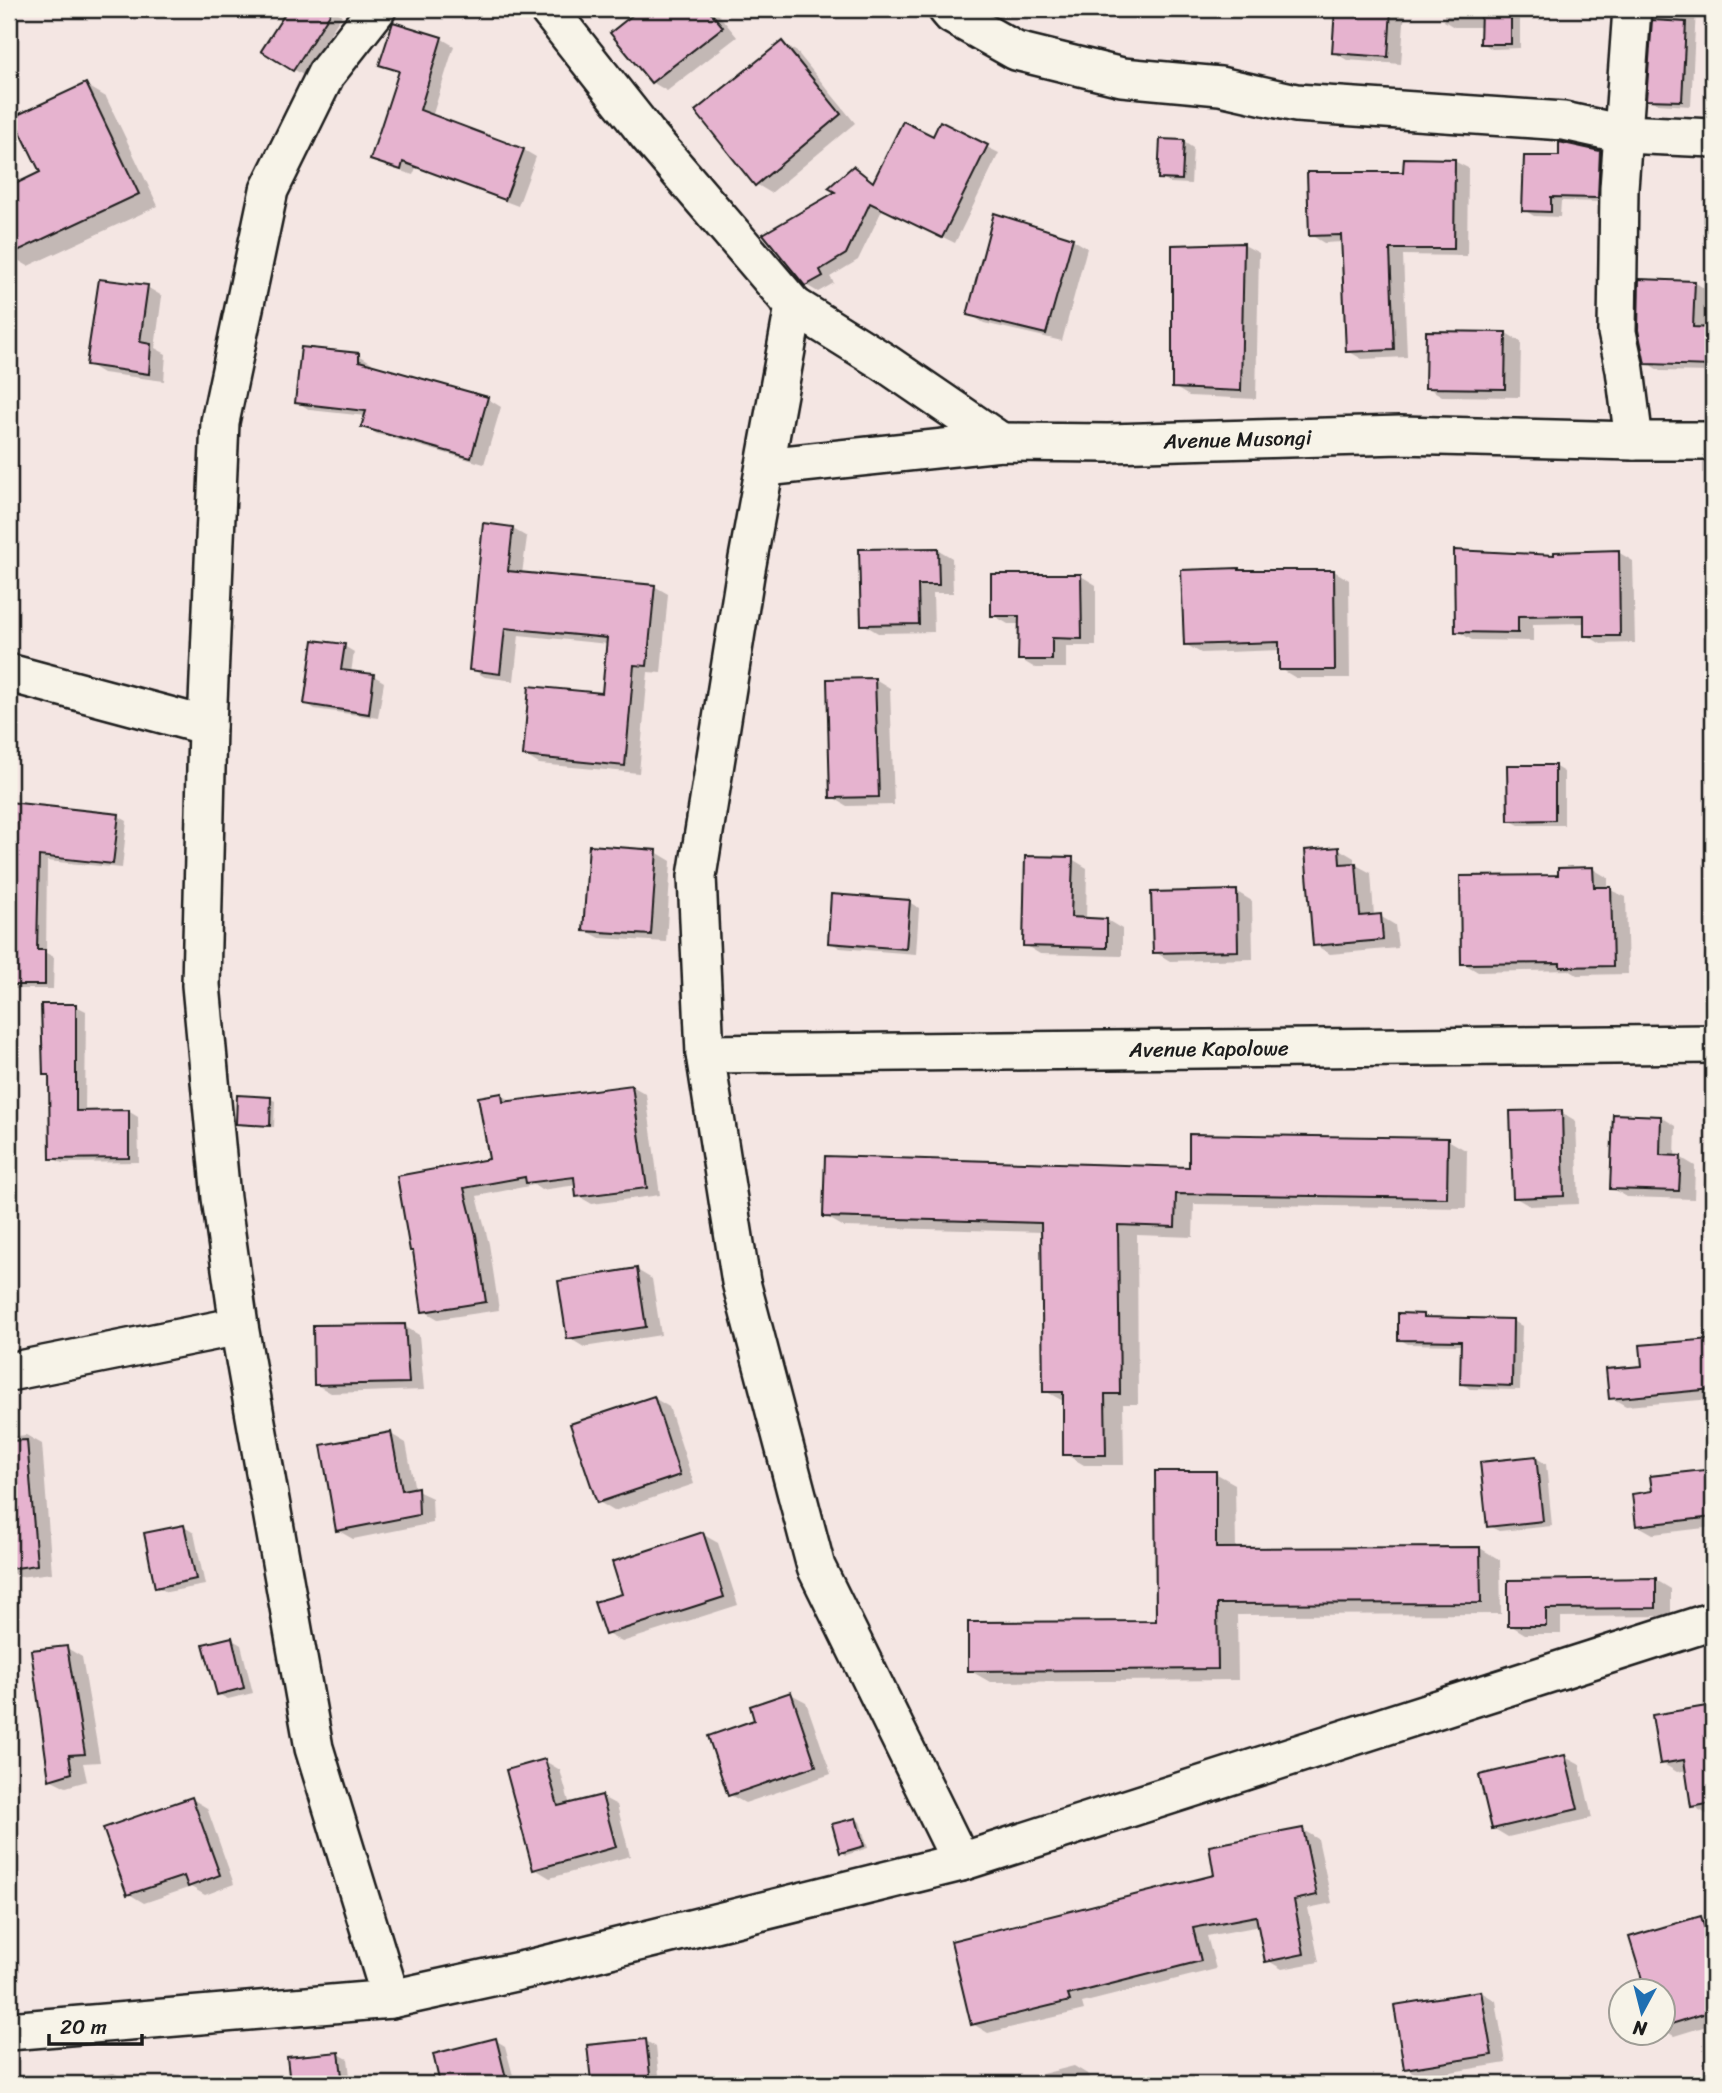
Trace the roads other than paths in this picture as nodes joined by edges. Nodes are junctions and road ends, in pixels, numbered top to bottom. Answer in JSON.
{"nodes":[{"id":1,"x":377,"y":9,"type":"edge"},
{"id":2,"x":947,"y":9,"type":"edge"},
{"id":3,"x":1632,"y":9,"type":"edge"},
{"id":4,"x":563,"y":15,"type":"edge"},
{"id":5,"x":1622,"y":134,"type":"junction"},
{"id":6,"x":1713,"y":138,"type":"edge"},
{"id":7,"x":794,"y":306,"type":"junction"},
{"id":8,"x":1634,"y":441,"type":"junction"},
{"id":9,"x":1713,"y":441,"type":"edge"},
{"id":10,"x":1002,"y":442,"type":"junction"},
{"id":11,"x":765,"y":467,"type":"junction"},
{"id":12,"x":9,"y":673,"type":"edge"},
{"id":13,"x":207,"y":726,"type":"junction"},
{"id":14,"x":1713,"y":1044,"type":"edge"},
{"id":15,"x":705,"y":1054,"type":"junction"},
{"id":16,"x":239,"y":1326,"type":"junction"},
{"id":17,"x":9,"y":1372,"type":"edge"},
{"id":18,"x":1713,"y":1621,"type":"edge"},
{"id":19,"x":961,"y":1862,"type":"junction"},
{"id":20,"x":391,"y":1998,"type":"junction"},
{"id":21,"x":9,"y":2031,"type":"edge"}],
"edges":[{"from":1,"to":13,"type":"street"},
{"from":2,"to":5,"type":"street"},
{"from":3,"to":5,"type":"street"},
{"from":4,"to":7,"type":"street"},
{"from":5,"to":6,"type":"street"},
{"from":5,"to":8,"type":"street"},
{"from":7,"to":10,"type":"street"},
{"from":7,"to":11,"type":"street"},
{"from":8,"to":9,"type":"street","name":"Avenue Musongi"},
{"from":8,"to":10,"type":"street","name":"Avenue Musongi"},
{"from":10,"to":11,"type":"street","name":"Avenue Musongi"},
{"from":11,"to":15,"type":"street"},
{"from":12,"to":13,"type":"street"},
{"from":13,"to":16,"type":"street"},
{"from":14,"to":15,"type":"street","name":"Avenue Kapolowe"},
{"from":15,"to":19,"type":"street"},
{"from":16,"to":17,"type":"street"},
{"from":16,"to":20,"type":"street"},
{"from":18,"to":19,"type":"street"},
{"from":19,"to":20,"type":"street"},
{"from":20,"to":21,"type":"street"}]}
